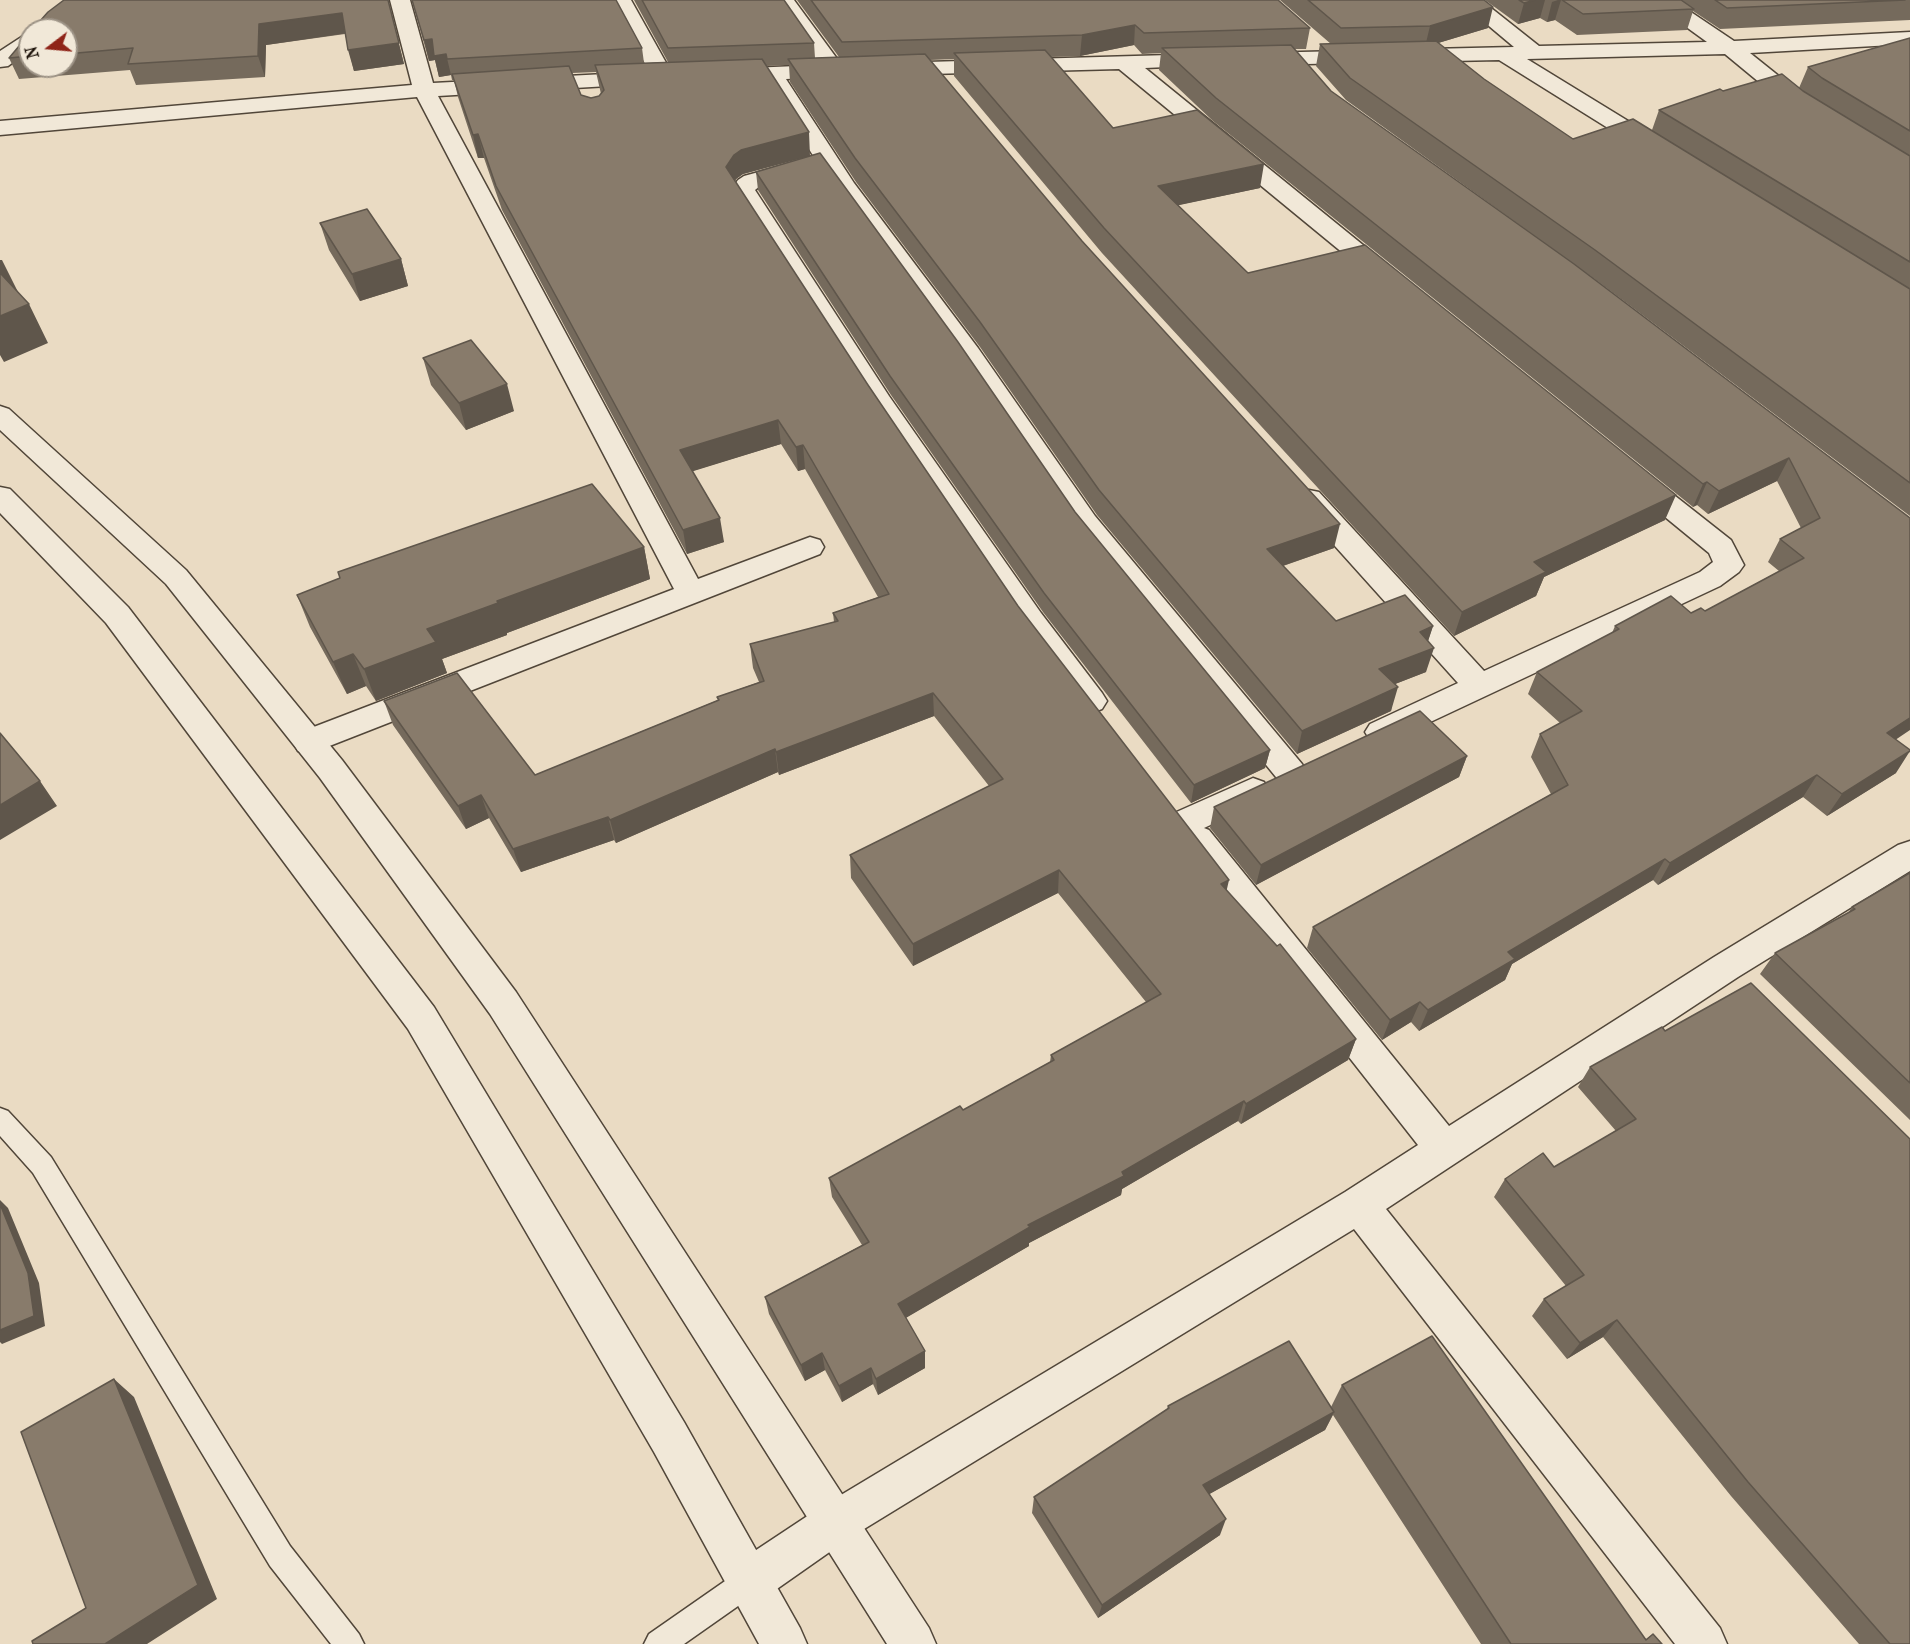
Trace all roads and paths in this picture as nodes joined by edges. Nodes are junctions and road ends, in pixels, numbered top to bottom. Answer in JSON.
{"nodes":[{"id":1,"x":400,"y":0,"type":"edge"},
{"id":2,"x":621,"y":0,"type":"edge"},
{"id":3,"x":784,"y":0,"type":"edge"},
{"id":4,"x":1468,"y":0,"type":"edge"},
{"id":5,"x":1659,"y":0,"type":"edge"},
{"id":6,"x":1307,"y":36,"type":"edge"},
{"id":7,"x":1910,"y":38,"type":"edge"},
{"id":8,"x":18,"y":48,"type":"edge"},
{"id":9,"x":1730,"y":48,"type":"junction"},
{"id":10,"x":1501,"y":52,"type":"junction"},
{"id":11,"x":1535,"y":53,"type":"junction"},
{"id":12,"x":1331,"y":57,"type":"junction"},
{"id":13,"x":1294,"y":58,"type":"junction"},
{"id":14,"x":0,"y":61,"type":"edge"},
{"id":15,"x":1124,"y":62,"type":"junction"},
{"id":16,"x":932,"y":68,"type":"junction"},
{"id":17,"x":835,"y":71,"type":"junction"},
{"id":18,"x":771,"y":74,"type":"junction"},
{"id":19,"x":706,"y":75,"type":"edge"},
{"id":20,"x":685,"y":76,"type":"edge"},
{"id":21,"x":663,"y":77,"type":"junction"},
{"id":22,"x":583,"y":80,"type":"junction"},
{"id":23,"x":1317,"y":86,"type":"edge"},
{"id":24,"x":424,"y":90,"type":"junction"},
{"id":25,"x":955,"y":95,"type":"edge"},
{"id":26,"x":591,"y":101,"type":"edge"},
{"id":27,"x":1822,"y":119,"type":"edge"},
{"id":28,"x":0,"y":128,"type":"edge"},
{"id":29,"x":1671,"y":157,"type":"edge"},
{"id":30,"x":828,"y":160,"type":"junction"},
{"id":31,"x":1408,"y":294,"type":"edge"},
{"id":32,"x":0,"y":415,"type":"edge"},
{"id":33,"x":1619,"y":465,"type":"edge"},
{"id":34,"x":1289,"y":477,"type":"edge"},
{"id":35,"x":0,"y":496,"type":"edge"},
{"id":36,"x":810,"y":547,"type":"dead end"},
{"id":37,"x":691,"y":593,"type":"junction"},
{"id":38,"x":1479,"y":686,"type":"junction"},
{"id":39,"x":1107,"y":722,"type":"edge"},
{"id":40,"x":309,"y":742,"type":"junction"},
{"id":41,"x":1354,"y":744,"type":"edge"},
{"id":42,"x":1910,"y":854,"type":"edge"},
{"id":43,"x":0,"y":1119,"type":"edge"},
{"id":44,"x":1445,"y":1150,"type":"junction"},
{"id":45,"x":1359,"y":1206,"type":"junction"},
{"id":46,"x":836,"y":1522,"type":"junction"},
{"id":47,"x":748,"y":1582,"type":"junction"},
{"id":48,"x":349,"y":1644,"type":"edge"},
{"id":49,"x":659,"y":1644,"type":"edge"},
{"id":50,"x":784,"y":1644,"type":"edge"},
{"id":51,"x":914,"y":1644,"type":"edge"},
{"id":52,"x":1704,"y":1644,"type":"edge"}],
"edges":[{"from":1,"to":24,"type":"street"},
{"from":2,"to":21,"type":"street"},
{"from":3,"to":17,"type":"street"},
{"from":4,"to":11,"type":"street"},
{"from":5,"to":9,"type":"street"},
{"from":6,"to":12,"type":"street"},
{"from":7,"to":9,"type":"street"},
{"from":8,"to":14,"type":"street"},
{"from":9,"to":11,"type":"street"},
{"from":9,"to":27,"type":"street"},
{"from":10,"to":11,"type":"street"},
{"from":10,"to":12,"type":"street"},
{"from":10,"to":29,"type":"street"},
{"from":12,"to":13,"type":"street"},
{"from":13,"to":15,"type":"street"},
{"from":13,"to":23,"type":"street"},
{"from":15,"to":16,"type":"street"},
{"from":15,"to":31,"type":"street"},
{"from":16,"to":17,"type":"street"},
{"from":16,"to":25,"type":"street"},
{"from":17,"to":18,"type":"street"},
{"from":18,"to":19,"type":"street"},
{"from":18,"to":30,"type":"street"},
{"from":20,"to":21,"type":"street"},
{"from":21,"to":22,"type":"street"},
{"from":22,"to":24,"type":"street"},
{"from":22,"to":26,"type":"street"},
{"from":24,"to":28,"type":"street"},
{"from":24,"to":37,"type":"street"},
{"from":30,"to":39,"type":"street"},
{"from":30,"to":44,"type":"street"},
{"from":32,"to":40,"type":"street"},
{"from":33,"to":38,"type":"street"},
{"from":34,"to":38,"type":"street"},
{"from":35,"to":47,"type":"street"},
{"from":36,"to":37,"type":"street"},
{"from":37,"to":40,"type":"street"},
{"from":38,"to":41,"type":"street"},
{"from":40,"to":46,"type":"street"},
{"from":42,"to":44,"type":"street"},
{"from":43,"to":48,"type":"lane"},
{"from":44,"to":45,"type":"street"},
{"from":45,"to":46,"type":"street"},
{"from":45,"to":52,"type":"street"},
{"from":46,"to":47,"type":"street"},
{"from":46,"to":51,"type":"street"},
{"from":47,"to":49,"type":"lane"},
{"from":47,"to":50,"type":"street"}]}
